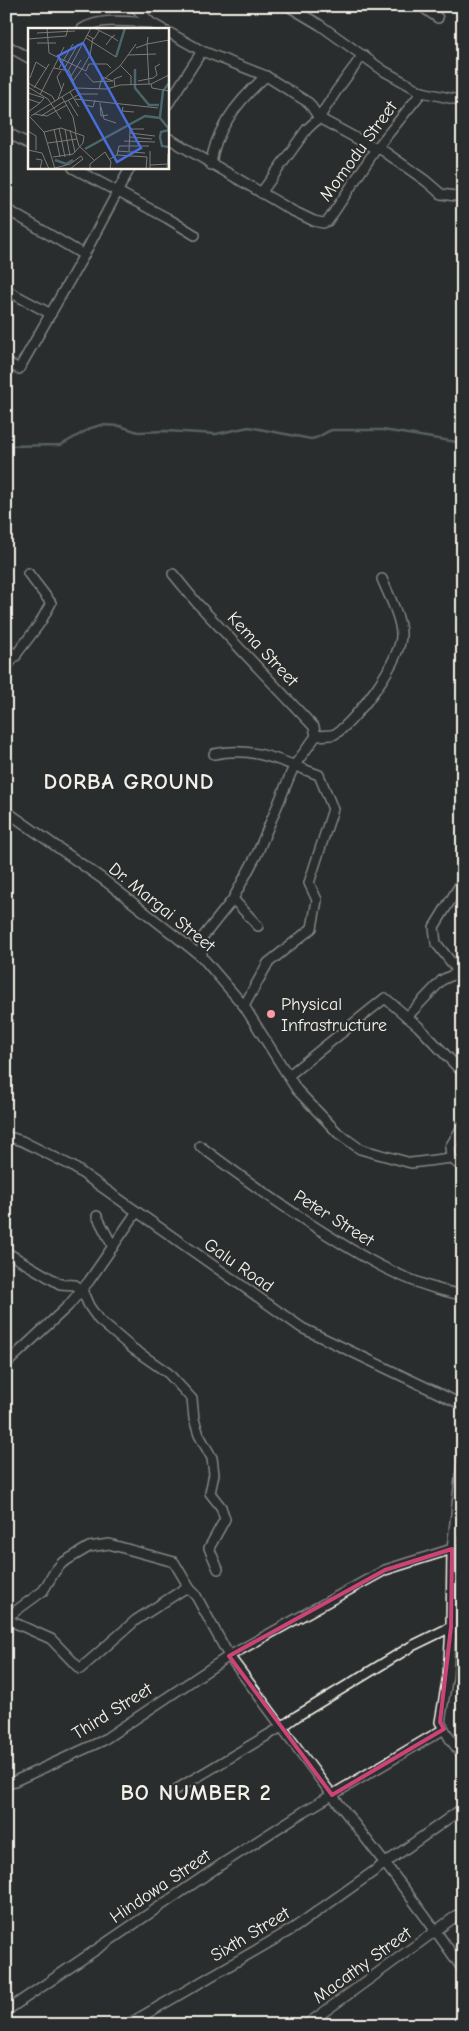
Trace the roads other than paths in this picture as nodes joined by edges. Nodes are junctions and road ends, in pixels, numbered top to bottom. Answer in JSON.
{"nodes":[{"id":1,"x":134,"y":6,"type":"edge"},
{"id":2,"x":288,"y":6,"type":"edge"},
{"id":3,"x":421,"y":6,"type":"edge"},
{"id":4,"x":438,"y":18,"type":"dead end"},
{"id":5,"x":151,"y":22,"type":"junction"},
{"id":6,"x":83,"y":28,"type":"edge"},
{"id":7,"x":160,"y":28,"type":"edge"},
{"id":8,"x":169,"y":33,"type":"edge"},
{"id":9,"x":6,"y":44,"type":"edge"},
{"id":10,"x":202,"y":51,"type":"junction"},
{"id":11,"x":363,"y":55,"type":"junction"},
{"id":12,"x":28,"y":57,"type":"edge"},
{"id":13,"x":266,"y":76,"type":"junction"},
{"id":14,"x":422,"y":92,"type":"junction"},
{"id":15,"x":463,"y":101,"type":"edge"},
{"id":16,"x":169,"y":102,"type":"edge"},
{"id":17,"x":319,"y":118,"type":"junction"},
{"id":18,"x":6,"y":132,"type":"edge"},
{"id":19,"x":169,"y":139,"type":"edge"},
{"id":20,"x":28,"y":143,"type":"edge"},
{"id":21,"x":377,"y":148,"type":"junction"},
{"id":22,"x":211,"y":165,"type":"junction"},
{"id":23,"x":75,"y":169,"type":"edge"},
{"id":24,"x":129,"y":169,"type":"edge"},
{"id":25,"x":117,"y":191,"type":"junction"},
{"id":26,"x":261,"y":192,"type":"junction"},
{"id":27,"x":463,"y":197,"type":"edge"},
{"id":28,"x":6,"y":209,"type":"edge"},
{"id":29,"x":194,"y":235,"type":"dead end"},
{"id":30,"x":84,"y":255,"type":"junction"},
{"id":31,"x":6,"y":290,"type":"edge"},
{"id":32,"x":51,"y":314,"type":"junction"},
{"id":33,"x":6,"y":362,"type":"edge"},
{"id":34,"x":28,"y":573,"type":"dead end"},
{"id":35,"x":173,"y":574,"type":"dead end"},
{"id":36,"x":382,"y":579,"type":"dead end"},
{"id":37,"x":6,"y":648,"type":"edge"},
{"id":38,"x":16,"y":656,"type":"junction"},
{"id":39,"x":6,"y":668,"type":"edge"},
{"id":40,"x":316,"y":736,"type":"junction"},
{"id":41,"x":214,"y":754,"type":"dead end"},
{"id":42,"x":294,"y":766,"type":"junction"},
{"id":43,"x":6,"y":811,"type":"edge"},
{"id":44,"x":463,"y":880,"type":"edge"},
{"id":45,"x":233,"y":899,"type":"junction"},
{"id":46,"x":258,"y":926,"type":"dead end"},
{"id":47,"x":202,"y":957,"type":"junction"},
{"id":48,"x":460,"y":971,"type":"edge"},
{"id":49,"x":244,"y":1006,"type":"junction"},
{"id":50,"x":407,"y":1017,"type":"junction"},
{"id":51,"x":463,"y":1074,"type":"edge"},
{"id":52,"x":288,"y":1076,"type":"junction"},
{"id":53,"x":463,"y":1125,"type":"edge"},
{"id":54,"x":6,"y":1136,"type":"edge"},
{"id":55,"x":200,"y":1146,"type":"dead end"},
{"id":56,"x":451,"y":1158,"type":"junction"},
{"id":57,"x":463,"y":1168,"type":"edge"},
{"id":58,"x":136,"y":1213,"type":"junction"},
{"id":59,"x":97,"y":1216,"type":"dead end"},
{"id":60,"x":113,"y":1246,"type":"junction"},
{"id":61,"x":6,"y":1252,"type":"edge"},
{"id":62,"x":82,"y":1290,"type":"junction"},
{"id":63,"x":463,"y":1295,"type":"edge"},
{"id":64,"x":6,"y":1364,"type":"edge"},
{"id":65,"x":463,"y":1405,"type":"edge"},
{"id":66,"x":463,"y":1452,"type":"edge"},
{"id":67,"x":453,"y":1538,"type":"junction"},
{"id":68,"x":463,"y":1538,"type":"edge"},
{"id":69,"x":452,"y":1549,"type":"junction"},
{"id":70,"x":218,"y":1569,"type":"dead end"},
{"id":71,"x":190,"y":1589,"type":"junction"},
{"id":72,"x":6,"y":1619,"type":"edge"},
{"id":73,"x":451,"y":1627,"type":"junction"},
{"id":74,"x":229,"y":1656,"type":"junction"},
{"id":75,"x":283,"y":1726,"type":"junction"},
{"id":76,"x":444,"y":1729,"type":"junction"},
{"id":77,"x":463,"y":1756,"type":"edge"},
{"id":78,"x":6,"y":1784,"type":"edge"},
{"id":79,"x":177,"y":1789,"type":"dead end"},
{"id":80,"x":334,"y":1794,"type":"junction"},
{"id":81,"x":463,"y":1808,"type":"edge"},
{"id":82,"x":386,"y":1864,"type":"junction"},
{"id":83,"x":463,"y":1911,"type":"edge"},
{"id":84,"x":437,"y":1931,"type":"junction"},
{"id":85,"x":463,"y":1970,"type":"edge"},
{"id":86,"x":6,"y":2011,"type":"edge"},
{"id":87,"x":463,"y":2019,"type":"edge"},
{"id":88,"x":127,"y":2025,"type":"edge"},
{"id":89,"x":306,"y":2025,"type":"edge"},
{"id":90,"x":455,"y":2025,"type":"edge"}],
"edges":[{"from":1,"to":5,"type":"street"},
{"from":2,"to":11,"type":"street"},
{"from":3,"to":4,"type":"street"},
{"from":5,"to":6,"type":"street"},
{"from":5,"to":7,"type":"street"},
{"from":8,"to":10,"type":"street"},
{"from":9,"to":12,"type":"street"},
{"from":10,"to":13,"type":"street"},
{"from":10,"to":16,"type":"street"},
{"from":11,"to":14,"type":"street"},
{"from":11,"to":17,"type":"street"},
{"from":13,"to":17,"type":"street"},
{"from":13,"to":22,"type":"street"},
{"from":14,"to":15,"type":"street"},
{"from":14,"to":21,"type":"street","name":"Momodu Street"},
{"from":17,"to":21,"type":"street"},
{"from":17,"to":26,"type":"street"},
{"from":18,"to":20,"type":"street"},
{"from":19,"to":22,"type":"street"},
{"from":21,"to":26,"type":"street","name":"Momodu Street"},
{"from":21,"to":27,"type":"street"},
{"from":22,"to":26,"type":"street"},
{"from":23,"to":25,"type":"street"},
{"from":24,"to":25,"type":"street"},
{"from":25,"to":29,"type":"street"},
{"from":25,"to":30,"type":"street"},
{"from":28,"to":30,"type":"street"},
{"from":30,"to":32,"type":"street"},
{"from":31,"to":32,"type":"street"},
{"from":32,"to":33,"type":"street"},
{"from":34,"to":38,"type":"street"},
{"from":35,"to":40,"type":"street","name":"Kema Street"},
{"from":36,"to":40,"type":"street"},
{"from":37,"to":38,"type":"street"},
{"from":38,"to":39,"type":"street"},
{"from":40,"to":42,"type":"street"},
{"from":41,"to":42,"type":"street"},
{"from":42,"to":45,"type":"street"},
{"from":42,"to":49,"type":"street"},
{"from":43,"to":47,"type":"street","name":"Dr. Margai Street"},
{"from":44,"to":48,"type":"street"},
{"from":45,"to":46,"type":"street"},
{"from":45,"to":47,"type":"street"},
{"from":47,"to":49,"type":"street","name":"Dr. Margai Street"},
{"from":48,"to":50,"type":"street"},
{"from":49,"to":52,"type":"street","name":"Dr. Margai Street"},
{"from":50,"to":51,"type":"street"},
{"from":50,"to":52,"type":"street"},
{"from":52,"to":56,"type":"street","name":"Dr. Margai Street"},
{"from":53,"to":56,"type":"street"},
{"from":54,"to":58,"type":"street","name":"Galu Road"},
{"from":55,"to":63,"type":"street","name":"Peter Street"},
{"from":56,"to":57,"type":"street"},
{"from":58,"to":60,"type":"street"},
{"from":58,"to":65,"type":"street","name":"Galu Road"},
{"from":59,"to":60,"type":"street"},
{"from":60,"to":62,"type":"street"},
{"from":61,"to":62,"type":"street"},
{"from":62,"to":64,"type":"street"},
{"from":62,"to":70,"type":"street"},
{"from":66,"to":67,"type":"street"},
{"from":67,"to":68,"type":"street"},
{"from":67,"to":69,"type":"street"},
{"from":69,"to":73,"type":"street"},
{"from":69,"to":74,"type":"street","name":"Third Street"},
{"from":71,"to":72,"type":"street"},
{"from":71,"to":72,"type":"street"},
{"from":71,"to":74,"type":"street"},
{"from":73,"to":75,"type":"street"},
{"from":73,"to":76,"type":"street"},
{"from":74,"to":75,"type":"street"},
{"from":74,"to":78,"type":"street","name":"Third Street"},
{"from":75,"to":79,"type":"street"},
{"from":75,"to":80,"type":"street"},
{"from":76,"to":77,"type":"street"},
{"from":76,"to":80,"type":"street","name":"Hindowa Street"},
{"from":80,"to":82,"type":"street"},
{"from":80,"to":86,"type":"street","name":"Hindowa Street"},
{"from":81,"to":82,"type":"street","name":"Sixth Street"},
{"from":82,"to":84,"type":"street"},
{"from":82,"to":88,"type":"street","name":"Sixth Street"},
{"from":83,"to":84,"type":"street","name":"Macathy Street"},
{"from":84,"to":85,"type":"street"},
{"from":84,"to":89,"type":"street","name":"Macathy Street"},
{"from":87,"to":90,"type":"street"}]}
